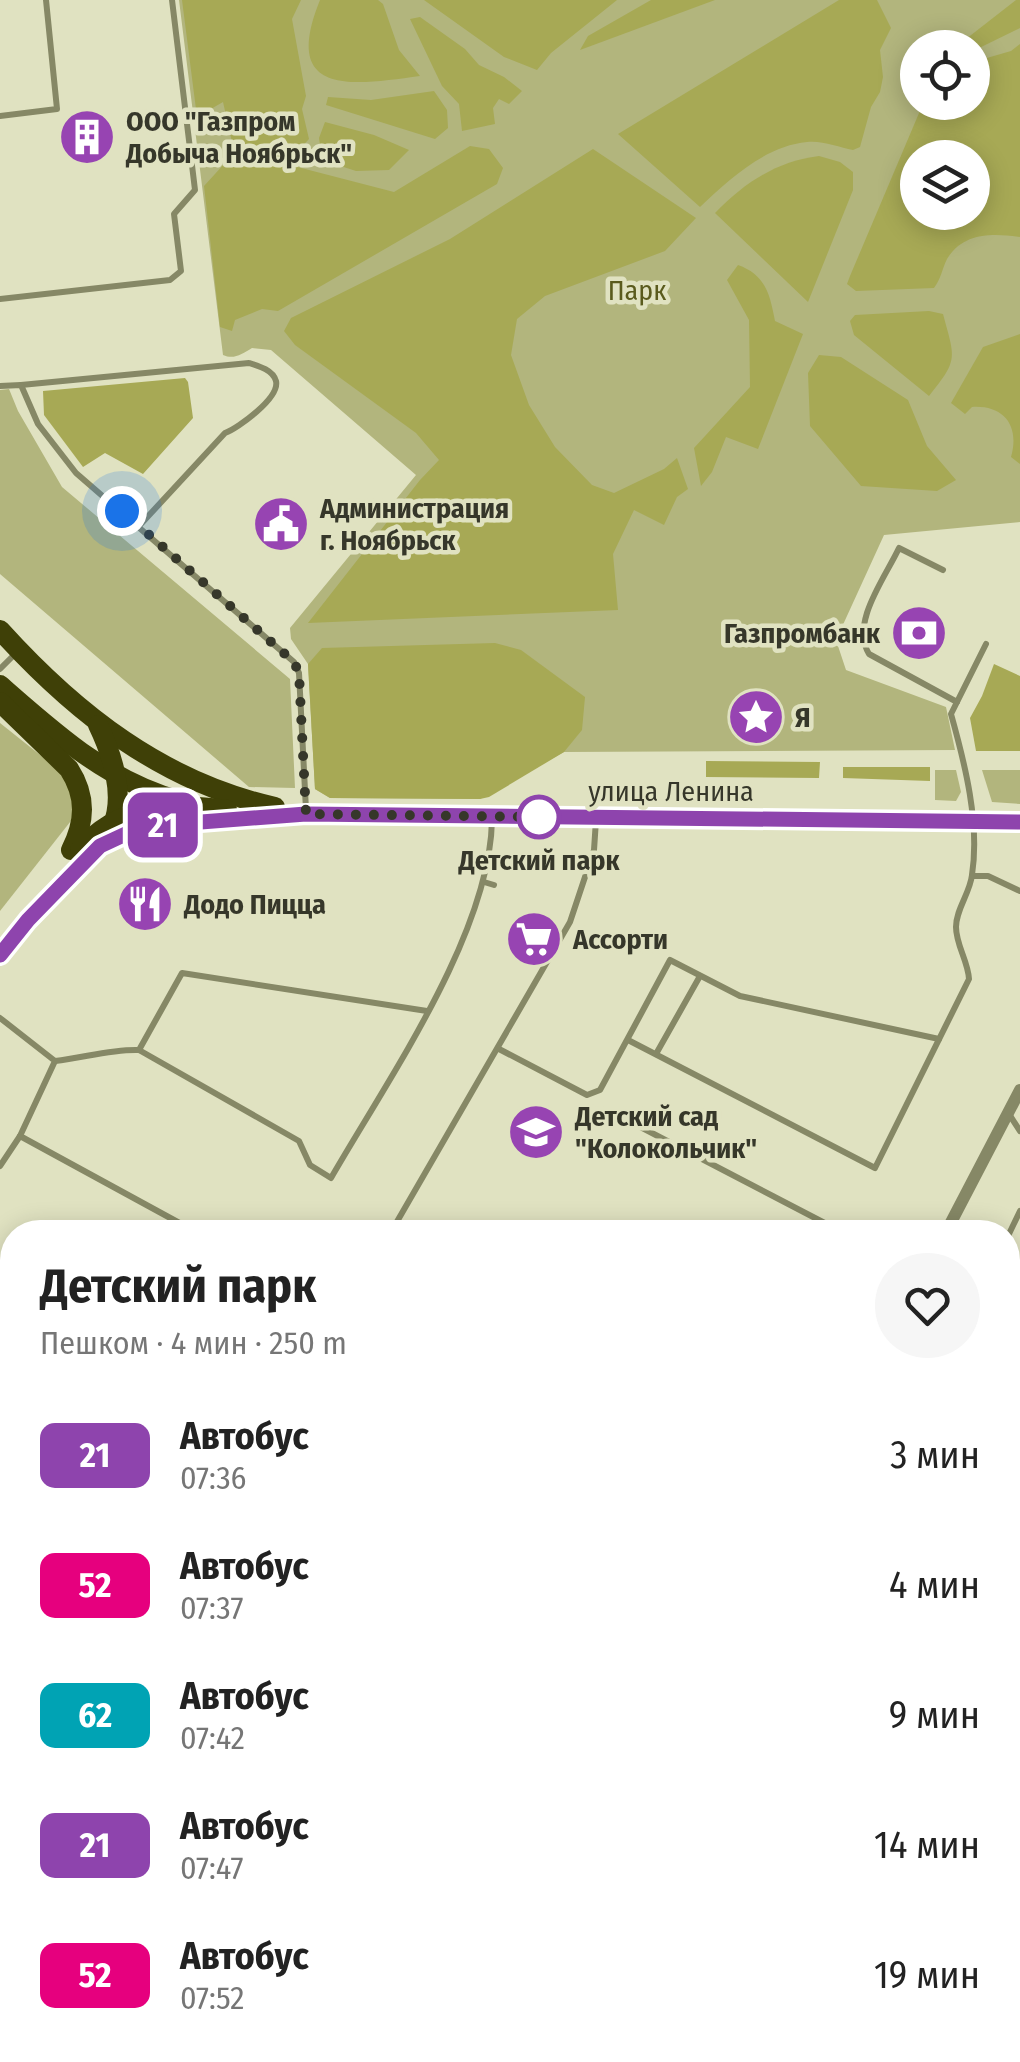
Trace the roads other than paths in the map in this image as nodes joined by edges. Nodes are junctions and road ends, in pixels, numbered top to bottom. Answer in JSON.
{"nodes":[{"id":1,"x":46,"y":0,"type":"edge"},
{"id":2,"x":172,"y":0,"type":"edge"},
{"id":3,"x":0,"y":116,"type":"edge"},
{"id":4,"x":0,"y":298,"type":"edge"},
{"id":5,"x":20,"y":384,"type":"junction"},
{"id":6,"x":0,"y":386,"type":"edge"},
{"id":7,"x":140,"y":525,"type":"junction"},
{"id":8,"x":943,"y":570,"type":"dead end"},
{"id":9,"x":0,"y":630,"type":"edge"},
{"id":10,"x":986,"y":644,"type":"dead end"},
{"id":11,"x":19,"y":650,"type":"junction"},
{"id":12,"x":0,"y":668,"type":"edge"},
{"id":13,"x":0,"y":685,"type":"edge"},
{"id":14,"x":0,"y":702,"type":"edge"},
{"id":15,"x":958,"y":702,"type":"junction"},
{"id":16,"x":94,"y":719,"type":"junction"},
{"id":17,"x":115,"y":776,"type":"junction"},
{"id":18,"x":192,"y":805,"type":"junction"},
{"id":19,"x":306,"y":814,"type":"junction"},
{"id":20,"x":261,"y":815,"type":"junction"},
{"id":21,"x":492,"y":817,"type":"junction"},
{"id":22,"x":596,"y":818,"type":"junction"},
{"id":23,"x":116,"y":820,"type":"junction"},
{"id":24,"x":972,"y":821,"type":"junction"},
{"id":25,"x":1020,"y":822,"type":"edge"},
{"id":26,"x":100,"y":846,"type":"junction"},
{"id":27,"x":972,"y":876,"type":"junction"},
{"id":28,"x":55,"y":882,"type":"junction"},
{"id":29,"x":484,"y":882,"type":"junction"},
{"id":30,"x":494,"y":885,"type":"dead end"},
{"id":31,"x":1020,"y":891,"type":"edge"},
{"id":32,"x":28,"y":920,"type":"junction"},
{"id":33,"x":0,"y":955,"type":"edge"},
{"id":34,"x":700,"y":976,"type":"junction"},
{"id":35,"x":427,"y":1010,"type":"junction"},
{"id":36,"x":0,"y":1018,"type":"edge"},
{"id":37,"x":940,"y":1039,"type":"junction"},
{"id":38,"x":628,"y":1040,"type":"junction"},
{"id":39,"x":499,"y":1049,"type":"junction"},
{"id":40,"x":139,"y":1050,"type":"junction"},
{"id":41,"x":656,"y":1054,"type":"junction"},
{"id":42,"x":55,"y":1061,"type":"junction"},
{"id":43,"x":1020,"y":1090,"type":"edge"},
{"id":44,"x":1008,"y":1113,"type":"junction"},
{"id":45,"x":628,"y":1120,"type":"dead end"},
{"id":46,"x":1020,"y":1131,"type":"edge"},
{"id":47,"x":20,"y":1136,"type":"junction"},
{"id":48,"x":0,"y":1166,"type":"edge"},
{"id":49,"x":174,"y":1220,"type":"edge"},
{"id":50,"x":399,"y":1220,"type":"edge"},
{"id":51,"x":819,"y":1220,"type":"edge"},
{"id":52,"x":952,"y":1220,"type":"edge"}],
"edges":[{"from":1,"to":3,"type":"lane"},
{"from":2,"to":4,"type":"lane"},
{"from":5,"to":6,"type":"lane"},
{"from":5,"to":7,"type":"lane"},
{"from":5,"to":7,"type":"lane"},
{"from":7,"to":19,"type":"lane"},
{"from":8,"to":15,"type":"lane"},
{"from":9,"to":11,"type":"main road"},
{"from":10,"to":15,"type":"lane"},
{"from":11,"to":12,"type":"lane"},
{"from":11,"to":16,"type":"main road"},
{"from":13,"to":17,"type":"main road"},
{"from":14,"to":28,"type":"main road"},
{"from":15,"to":24,"type":"lane"},
{"from":16,"to":17,"type":"main road"},
{"from":16,"to":19,"type":"main road"},
{"from":17,"to":18,"type":"main road"},
{"from":17,"to":23,"type":"main road"},
{"from":18,"to":20,"type":"main road","name":"улица Ленина"},
{"from":18,"to":23,"type":"main road","name":"улица Ленина"},
{"from":19,"to":20,"type":"main road","name":"улица Ленина"},
{"from":19,"to":21,"type":"main road","name":"улица Ленина"},
{"from":20,"to":26,"type":"main road","name":"улица Ленина"},
{"from":21,"to":22,"type":"main road","name":"улица Ленина"},
{"from":21,"to":29,"type":"lane"},
{"from":22,"to":24,"type":"main road","name":"улица Ленина"},
{"from":22,"to":39,"type":"lane"},
{"from":23,"to":26,"type":"main road"},
{"from":23,"to":28,"type":"main road","name":"улица Ленина"},
{"from":24,"to":25,"type":"main road","name":"улица Ленина"},
{"from":24,"to":27,"type":"lane"},
{"from":26,"to":32,"type":"main road","name":"улица Ленина"},
{"from":27,"to":31,"type":"lane"},
{"from":27,"to":37,"type":"lane"},
{"from":28,"to":32,"type":"main road","name":"улица Ленина"},
{"from":29,"to":30,"type":"lane"},
{"from":29,"to":35,"type":"lane"},
{"from":32,"to":33,"type":"main road","name":"улица Ленина"},
{"from":34,"to":37,"type":"lane"},
{"from":34,"to":38,"type":"lane"},
{"from":34,"to":41,"type":"lane"},
{"from":35,"to":40,"type":"lane"},
{"from":35,"to":40,"type":"lane"},
{"from":36,"to":42,"type":"lane"},
{"from":37,"to":41,"type":"lane"},
{"from":38,"to":39,"type":"lane"},
{"from":38,"to":41,"type":"lane"},
{"from":39,"to":50,"type":"lane"},
{"from":40,"to":42,"type":"lane"},
{"from":42,"to":47,"type":"lane"},
{"from":43,"to":44,"type":"street"},
{"from":44,"to":46,"type":"lane"},
{"from":44,"to":52,"type":"street"},
{"from":45,"to":51,"type":"lane"},
{"from":47,"to":48,"type":"lane"},
{"from":47,"to":49,"type":"lane"}]}
